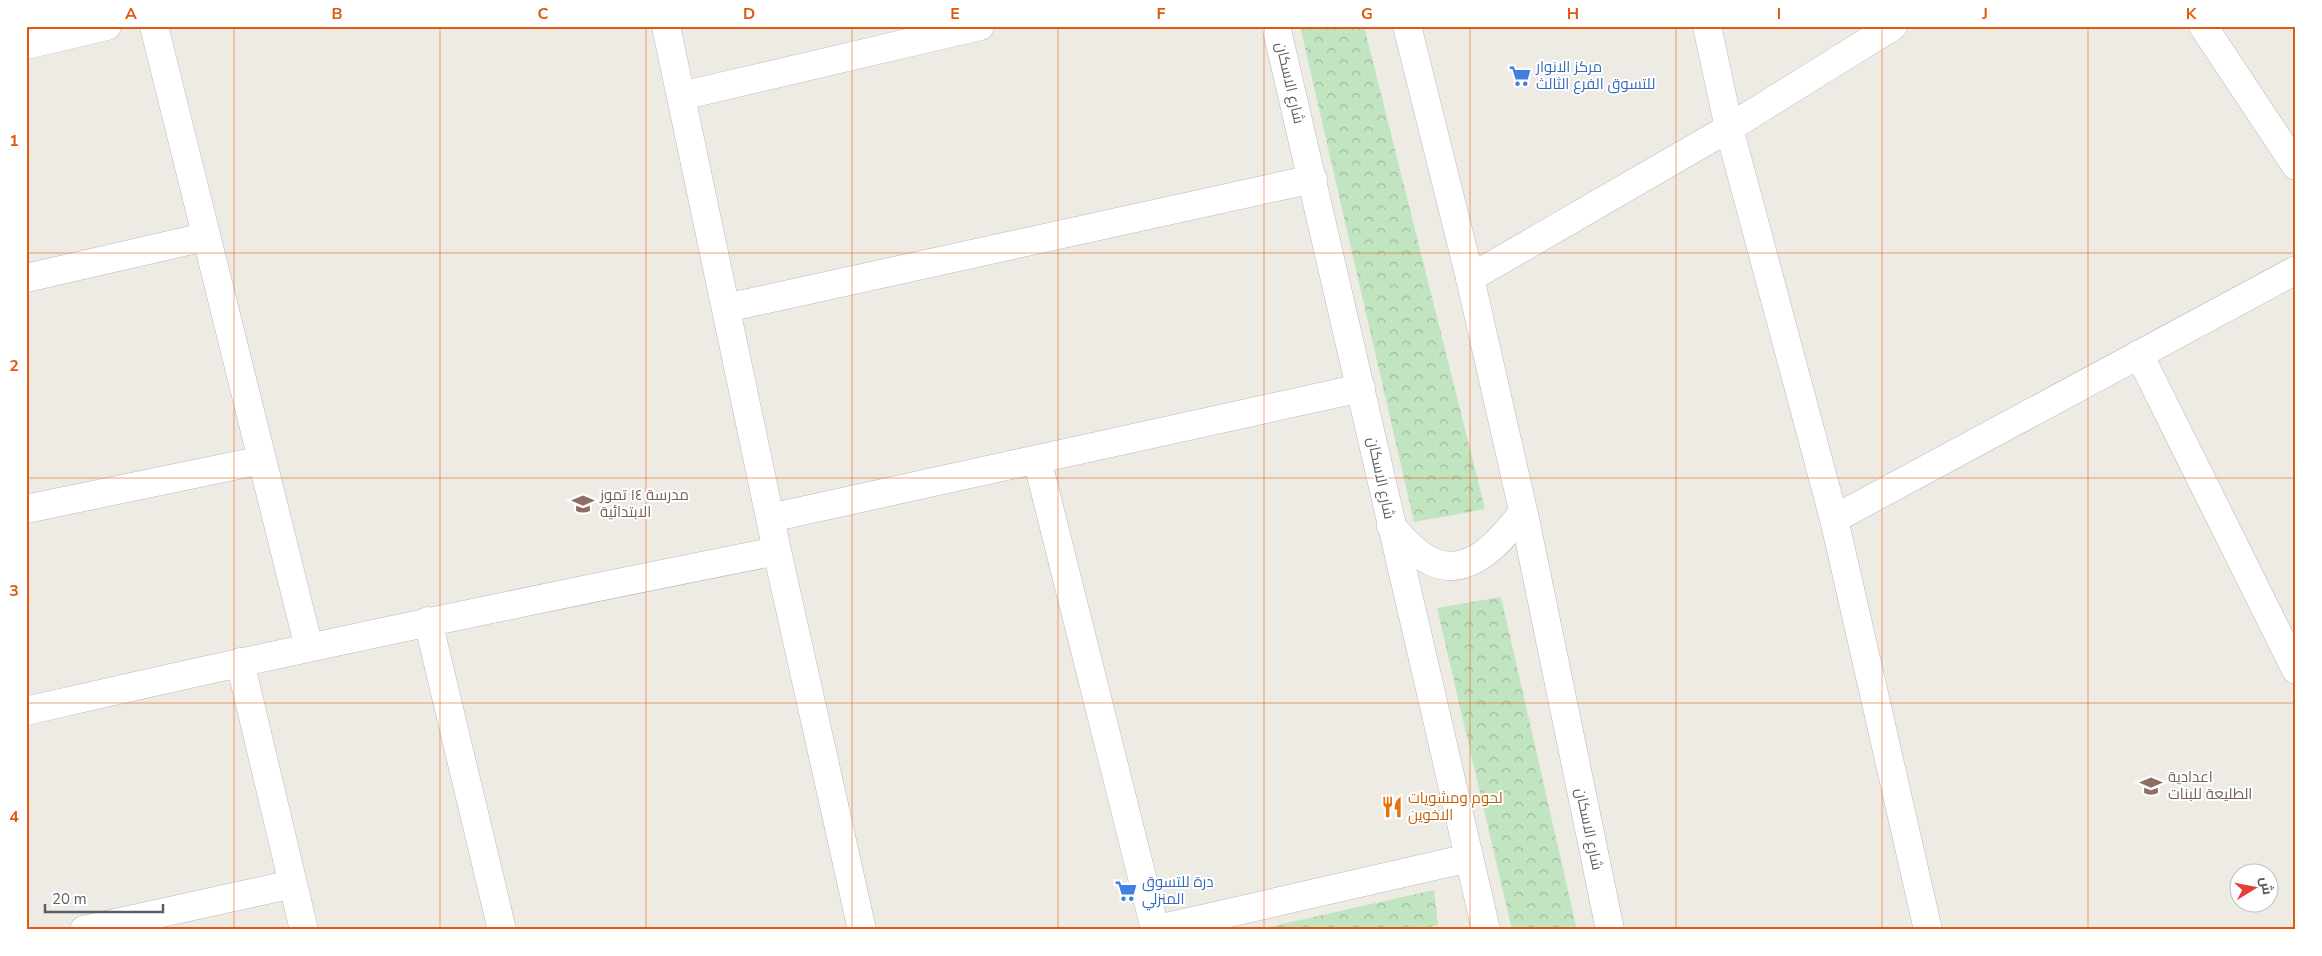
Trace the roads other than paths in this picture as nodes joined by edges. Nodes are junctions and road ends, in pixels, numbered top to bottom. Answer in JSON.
{"nodes":[{"id":1,"x":108,"y":26,"type":"edge"},
{"id":2,"x":154,"y":26,"type":"edge"},
{"id":3,"x":666,"y":26,"type":"edge"},
{"id":4,"x":980,"y":26,"type":"edge"},
{"id":5,"x":1276,"y":26,"type":"edge"},
{"id":6,"x":1407,"y":26,"type":"edge"},
{"id":7,"x":1707,"y":26,"type":"edge"},
{"id":8,"x":1893,"y":26,"type":"edge"},
{"id":9,"x":2203,"y":26,"type":"edge"},
{"id":10,"x":26,"y":45,"type":"edge"},
{"id":11,"x":681,"y":96,"type":"junction"},
{"id":12,"x":1729,"y":128,"type":"junction"},
{"id":13,"x":2296,"y":166,"type":"edge"},
{"id":14,"x":1313,"y":180,"type":"junction"},
{"id":15,"x":205,"y":237,"type":"junction"},
{"id":16,"x":2296,"y":270,"type":"edge"},
{"id":17,"x":26,"y":278,"type":"edge"},
{"id":18,"x":1470,"y":278,"type":"junction"},
{"id":19,"x":726,"y":308,"type":"junction"},
{"id":20,"x":2139,"y":354,"type":"junction"},
{"id":21,"x":1361,"y":388,"type":"junction"},
{"id":22,"x":1037,"y":459,"type":"junction"},
{"id":23,"x":262,"y":460,"type":"junction"},
{"id":24,"x":26,"y":509,"type":"edge"},
{"id":25,"x":1523,"y":512,"type":"junction"},
{"id":26,"x":770,"y":518,"type":"junction"},
{"id":27,"x":1834,"y":519,"type":"junction"},
{"id":28,"x":1391,"y":526,"type":"junction"},
{"id":29,"x":777,"y":551,"type":"junction"},
{"id":30,"x":428,"y":621,"type":"junction"},
{"id":31,"x":309,"y":648,"type":"junction"},
{"id":32,"x":240,"y":662,"type":"junction"},
{"id":33,"x":2296,"y":670,"type":"edge"},
{"id":34,"x":26,"y":711,"type":"edge"},
{"id":35,"x":1469,"y":858,"type":"junction"},
{"id":36,"x":293,"y":884,"type":"junction"},
{"id":37,"x":84,"y":930,"type":"edge"},
{"id":38,"x":304,"y":930,"type":"edge"},
{"id":39,"x":502,"y":930,"type":"edge"},
{"id":40,"x":862,"y":930,"type":"edge"},
{"id":41,"x":1154,"y":930,"type":"edge"},
{"id":42,"x":1486,"y":930,"type":"edge"},
{"id":43,"x":1610,"y":930,"type":"edge"},
{"id":44,"x":1928,"y":930,"type":"edge"}],
"edges":[{"from":1,"to":10,"type":"street"},
{"from":2,"to":15,"type":"street"},
{"from":3,"to":11,"type":"street"},
{"from":4,"to":11,"type":"street"},
{"from":5,"to":14,"type":"street","name":"شارع الاسكان"},
{"from":6,"to":18,"type":"street","name":"شارع الاسكان"},
{"from":7,"to":12,"type":"street"},
{"from":8,"to":12,"type":"street"},
{"from":9,"to":13,"type":"street"},
{"from":11,"to":19,"type":"street"},
{"from":12,"to":18,"type":"street"},
{"from":12,"to":27,"type":"street"},
{"from":14,"to":19,"type":"street"},
{"from":14,"to":21,"type":"street","name":"شارع الاسكان"},
{"from":15,"to":17,"type":"street"},
{"from":15,"to":23,"type":"street"},
{"from":16,"to":20,"type":"street"},
{"from":18,"to":25,"type":"street","name":"شارع الاسكان"},
{"from":19,"to":26,"type":"street"},
{"from":20,"to":27,"type":"street"},
{"from":20,"to":33,"type":"street"},
{"from":21,"to":22,"type":"street"},
{"from":21,"to":28,"type":"street","name":"شارع الاسكان"},
{"from":22,"to":26,"type":"street"},
{"from":22,"to":41,"type":"street"},
{"from":23,"to":24,"type":"street"},
{"from":23,"to":31,"type":"street"},
{"from":25,"to":28,"type":"street"},
{"from":25,"to":43,"type":"street","name":"شارع الاسكان"},
{"from":26,"to":29,"type":"street"},
{"from":27,"to":44,"type":"street"},
{"from":28,"to":35,"type":"street","name":"شارع الاسكان"},
{"from":29,"to":30,"type":"street"},
{"from":29,"to":40,"type":"street"},
{"from":30,"to":31,"type":"street"},
{"from":30,"to":39,"type":"street"},
{"from":31,"to":32,"type":"street"},
{"from":32,"to":34,"type":"street"},
{"from":32,"to":36,"type":"street"},
{"from":35,"to":41,"type":"street"},
{"from":35,"to":42,"type":"street","name":"شارع الاسكان"},
{"from":36,"to":37,"type":"street"},
{"from":36,"to":38,"type":"street"}]}
